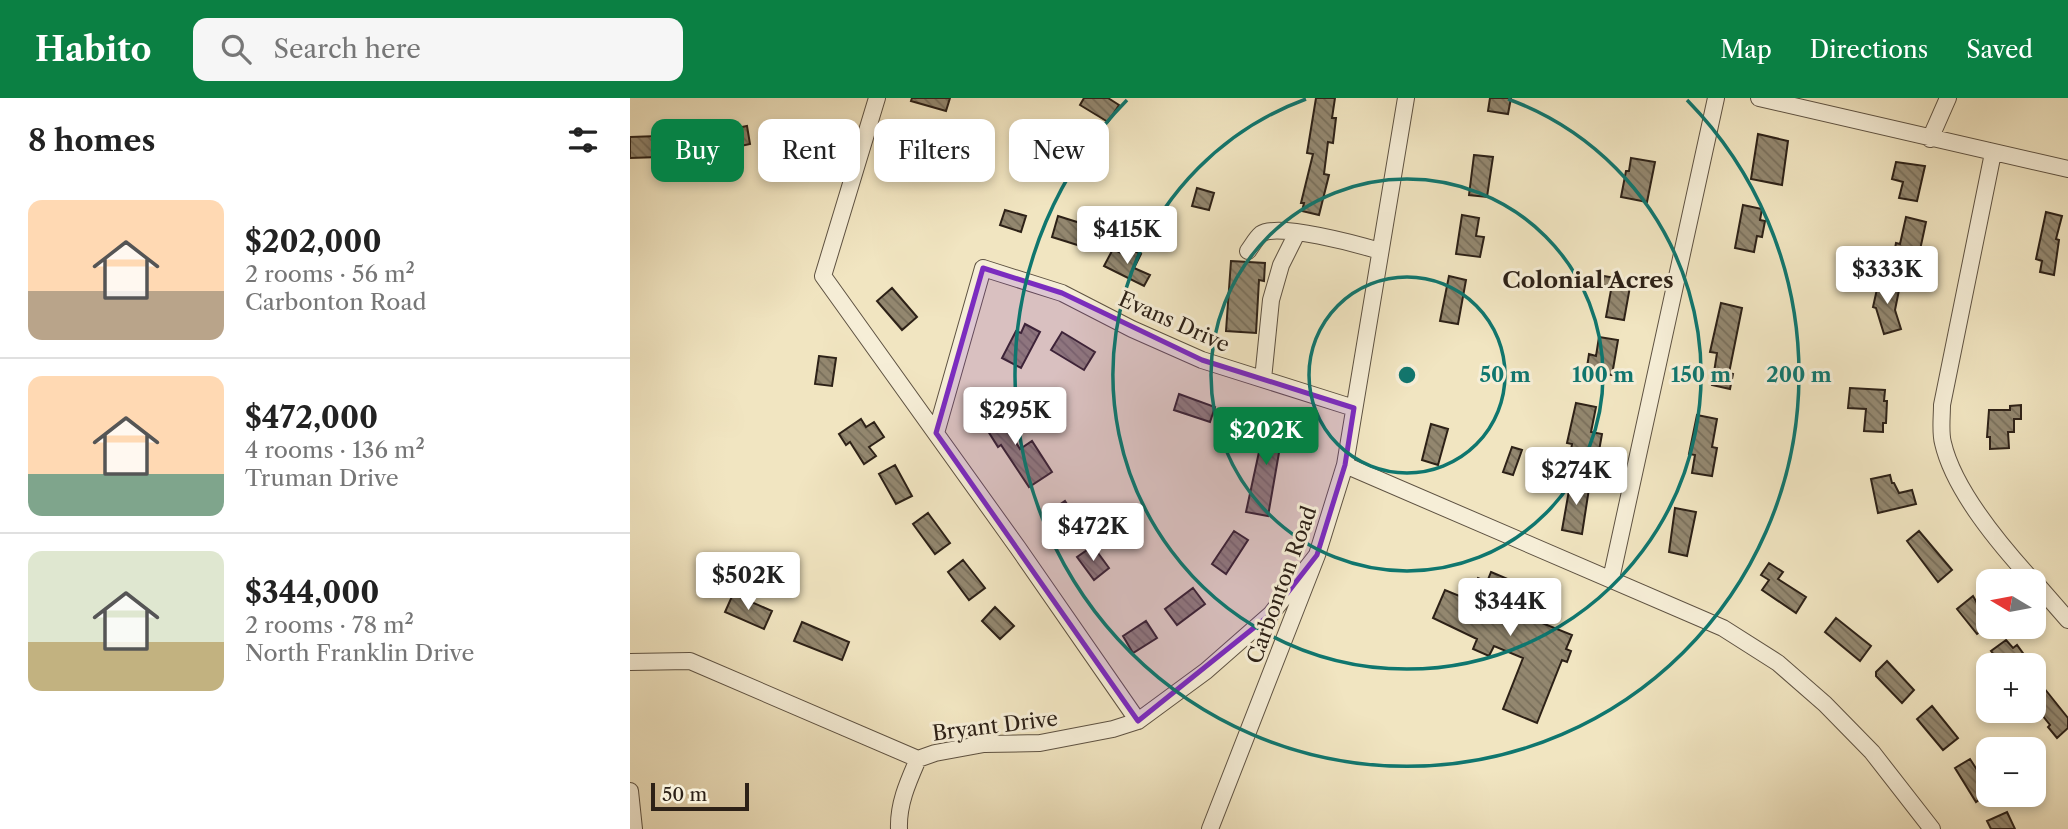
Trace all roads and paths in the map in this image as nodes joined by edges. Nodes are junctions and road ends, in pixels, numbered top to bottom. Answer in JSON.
{"nodes":[{"id":1,"x":877,"y":98,"type":"edge"},
{"id":2,"x":1406,"y":98,"type":"edge"},
{"id":3,"x":1716,"y":98,"type":"edge"},
{"id":4,"x":1759,"y":98,"type":"edge"},
{"id":5,"x":1948,"y":98,"type":"edge"},
{"id":6,"x":1930,"y":139,"type":"junction"},
{"id":7,"x":1993,"y":153,"type":"junction"},
{"id":8,"x":2068,"y":169,"type":"edge"},
{"id":9,"x":1297,"y":233,"type":"junction"},
{"id":10,"x":1248,"y":251,"type":"dead end"},
{"id":11,"x":1380,"y":251,"type":"junction"},
{"id":12,"x":1264,"y":379,"type":"junction"},
{"id":13,"x":1354,"y":408,"type":"junction"},
{"id":14,"x":936,"y":433,"type":"junction"},
{"id":15,"x":1345,"y":465,"type":"junction"},
{"id":16,"x":1317,"y":555,"type":"junction"},
{"id":17,"x":2022,"y":569,"type":"edge"},
{"id":18,"x":1611,"y":579,"type":"junction"},
{"id":19,"x":2046,"y":595,"type":"edge"},
{"id":20,"x":2067,"y":617,"type":"edge"},
{"id":21,"x":630,"y":662,"type":"edge"},
{"id":22,"x":1138,"y":721,"type":"junction"},
{"id":23,"x":918,"y":759,"type":"junction"},
{"id":24,"x":630,"y":791,"type":"edge"},
{"id":25,"x":634,"y":829,"type":"edge"},
{"id":26,"x":900,"y":829,"type":"edge"},
{"id":27,"x":1210,"y":829,"type":"edge"},
{"id":28,"x":1932,"y":829,"type":"edge"}],
"edges":[{"from":1,"to":14,"type":"street"},
{"from":2,"to":11,"type":"street","name":"Carbonton Road"},
{"from":3,"to":18,"type":"street"},
{"from":4,"to":6,"type":"street"},
{"from":5,"to":6,"type":"street"},
{"from":6,"to":7,"type":"street"},
{"from":7,"to":8,"type":"street"},
{"from":7,"to":17,"type":"street"},
{"from":9,"to":10,"type":"street"},
{"from":9,"to":11,"type":"street"},
{"from":9,"to":12,"type":"street"},
{"from":11,"to":13,"type":"street","name":"Carbonton Road"},
{"from":12,"to":13,"type":"street","name":"Evans Drive"},
{"from":12,"to":14,"type":"street","name":"Evans Drive"},
{"from":13,"to":15,"type":"street","name":"Carbonton Road"},
{"from":14,"to":22,"type":"street"},
{"from":15,"to":16,"type":"street","name":"Carbonton Road"},
{"from":15,"to":18,"type":"street"},
{"from":16,"to":22,"type":"street","name":"Bryant Drive"},
{"from":16,"to":27,"type":"street","name":"Carbonton Road"},
{"from":18,"to":28,"type":"street"},
{"from":19,"to":20,"type":"street"},
{"from":21,"to":23,"type":"street","name":"Bryant Drive"},
{"from":22,"to":23,"type":"street","name":"Bryant Drive"},
{"from":23,"to":26,"type":"street"},
{"from":24,"to":25,"type":"street"}]}
